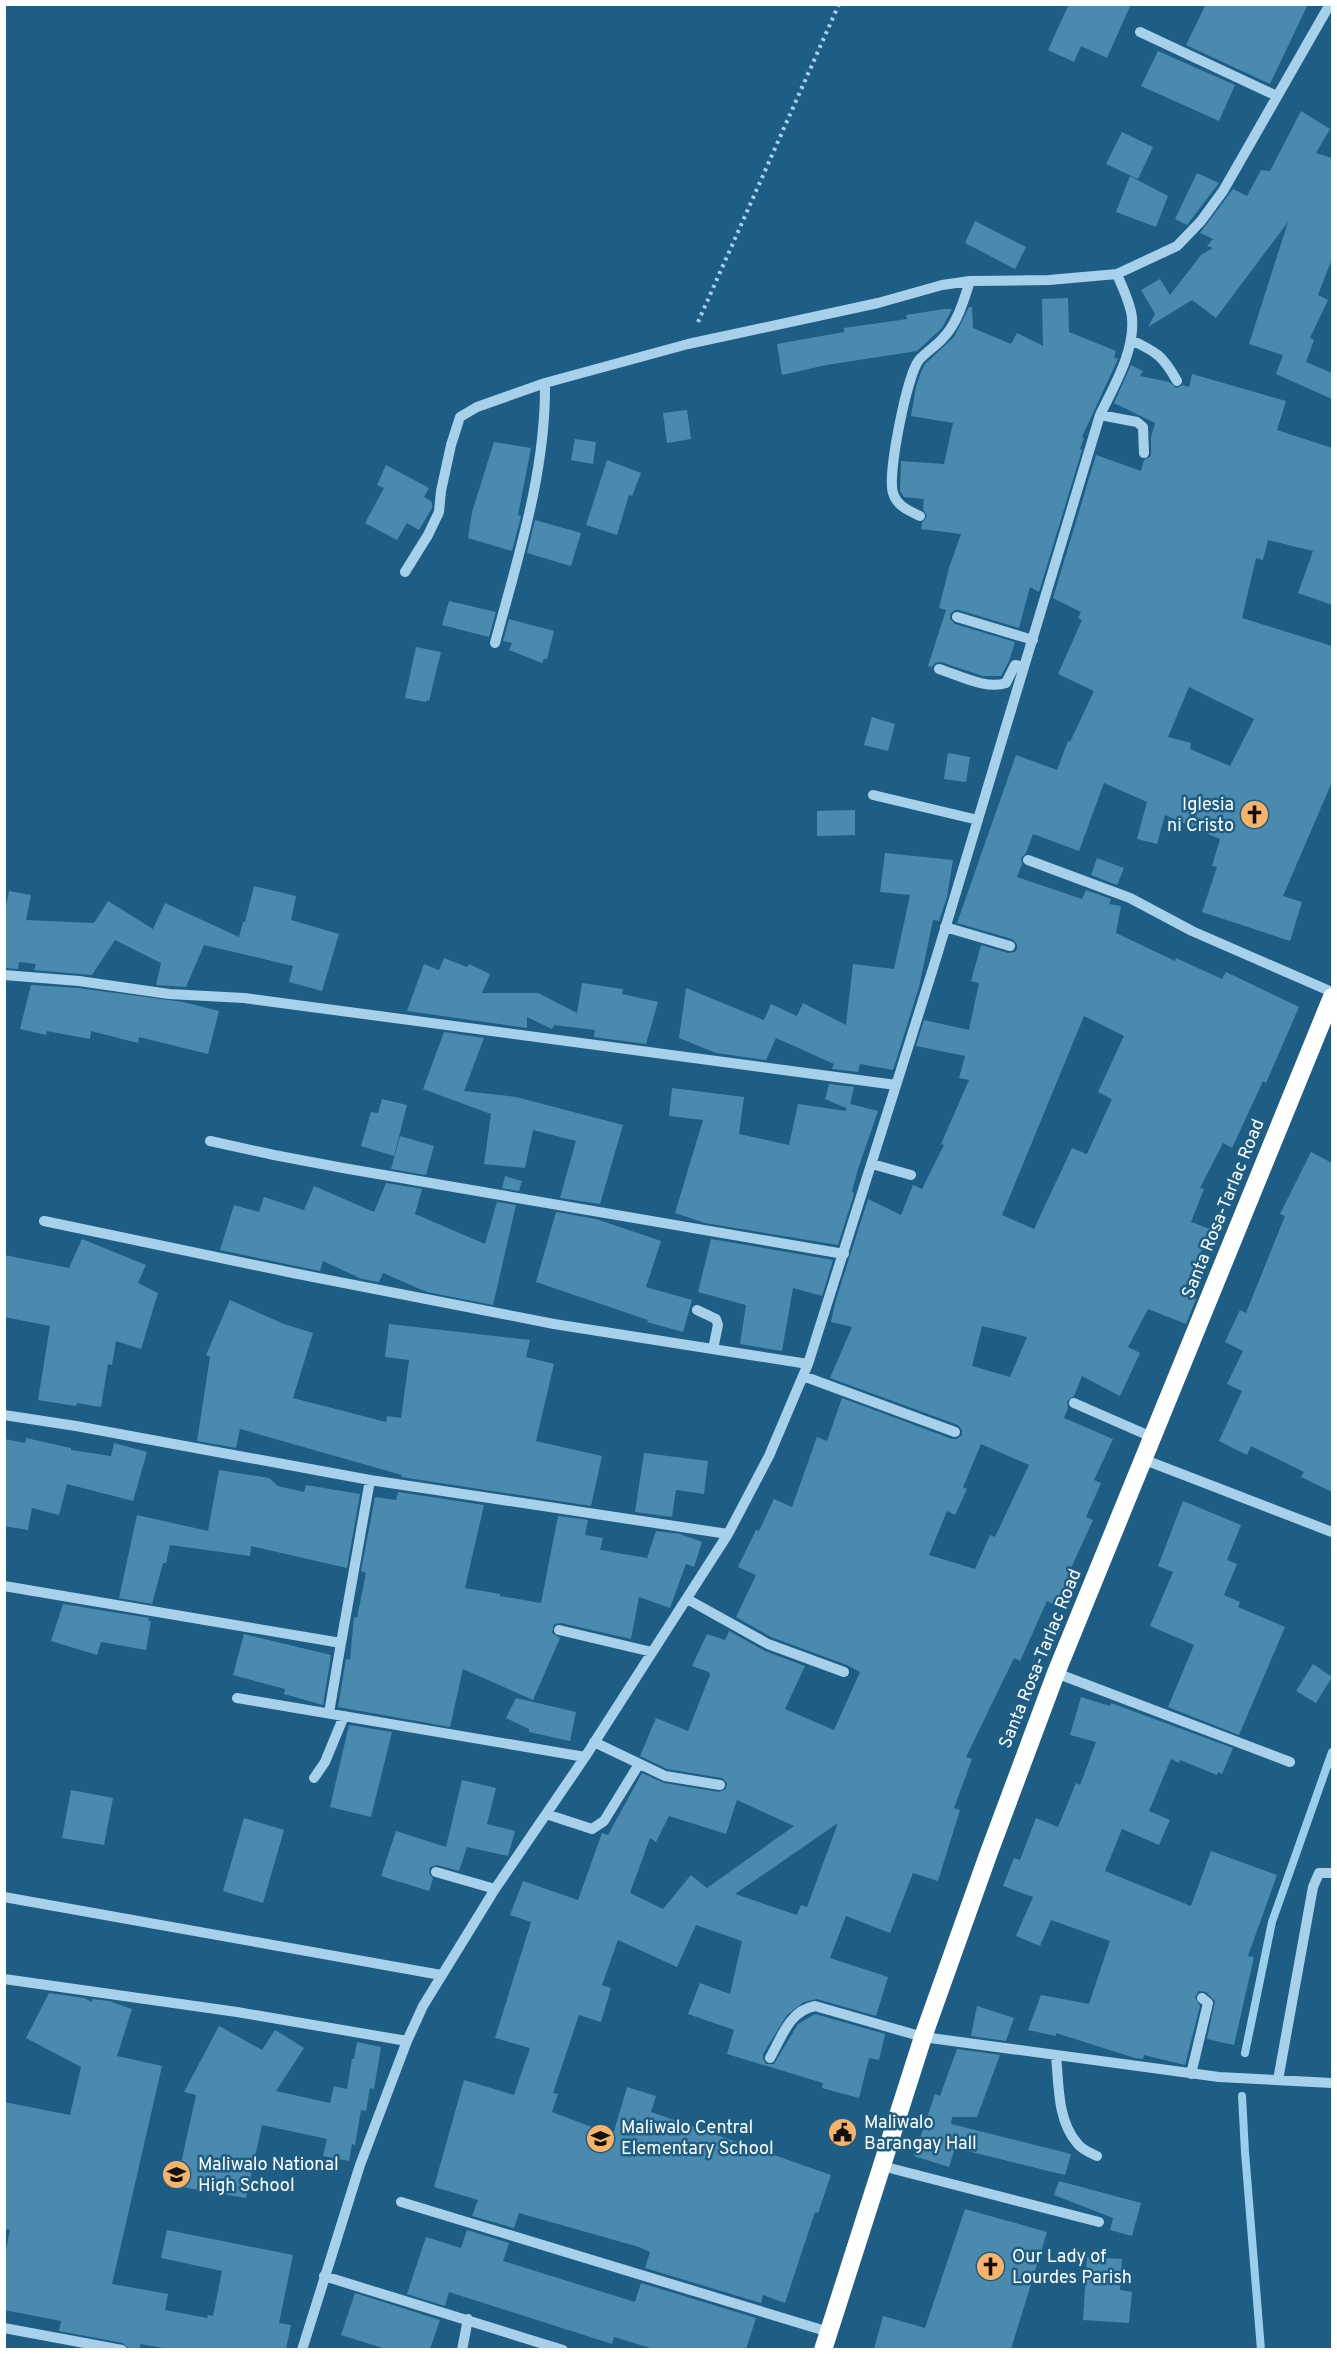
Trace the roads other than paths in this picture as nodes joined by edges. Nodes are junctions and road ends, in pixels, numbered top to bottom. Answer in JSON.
{"nodes":[{"id":1,"x":1330,"y":4,"type":"edge"},
{"id":2,"x":1140,"y":32,"type":"dead end"},
{"id":3,"x":1277,"y":96,"type":"junction"},
{"id":4,"x":1117,"y":274,"type":"junction"},
{"id":5,"x":970,"y":281,"type":"junction"},
{"id":6,"x":1131,"y":340,"type":"junction"},
{"id":7,"x":1177,"y":381,"type":"dead end"},
{"id":8,"x":545,"y":383,"type":"junction"},
{"id":9,"x":1100,"y":415,"type":"junction"},
{"id":10,"x":1144,"y":453,"type":"dead end"},
{"id":11,"x":920,"y":516,"type":"dead end"},
{"id":12,"x":405,"y":572,"type":"dead end"},
{"id":13,"x":957,"y":617,"type":"dead end"},
{"id":14,"x":1033,"y":640,"type":"junction"},
{"id":15,"x":495,"y":643,"type":"dead end"},
{"id":16,"x":1024,"y":667,"type":"junction"},
{"id":17,"x":939,"y":669,"type":"dead end"},
{"id":18,"x":873,"y":795,"type":"dead end"},
{"id":19,"x":978,"y":820,"type":"junction"},
{"id":20,"x":1028,"y":860,"type":"dead end"},
{"id":21,"x":945,"y":927,"type":"junction"},
{"id":22,"x":1010,"y":946,"type":"dead end"},
{"id":23,"x":4,"y":975,"type":"edge"},
{"id":24,"x":1332,"y":992,"type":"edge"},
{"id":25,"x":1332,"y":997,"type":"edge"},
{"id":26,"x":896,"y":1085,"type":"junction"},
{"id":27,"x":210,"y":1141,"type":"dead end"},
{"id":28,"x":872,"y":1164,"type":"junction"},
{"id":29,"x":911,"y":1175,"type":"dead end"},
{"id":30,"x":44,"y":1221,"type":"dead end"},
{"id":31,"x":844,"y":1254,"type":"junction"},
{"id":32,"x":698,"y":1310,"type":"dead end"},
{"id":33,"x":713,"y":1349,"type":"junction"},
{"id":34,"x":808,"y":1364,"type":"junction"},
{"id":35,"x":802,"y":1376,"type":"junction"},
{"id":36,"x":1074,"y":1403,"type":"dead end"},
{"id":37,"x":4,"y":1415,"type":"edge"},
{"id":38,"x":955,"y":1432,"type":"dead end"},
{"id":39,"x":1154,"y":1438,"type":"junction"},
{"id":40,"x":1145,"y":1460,"type":"junction"},
{"id":41,"x":370,"y":1480,"type":"junction"},
{"id":42,"x":1332,"y":1532,"type":"edge"},
{"id":43,"x":728,"y":1534,"type":"junction"},
{"id":44,"x":4,"y":1586,"type":"edge"},
{"id":45,"x":687,"y":1599,"type":"junction"},
{"id":46,"x":560,"y":1630,"type":"dead end"},
{"id":47,"x":341,"y":1643,"type":"junction"},
{"id":48,"x":652,"y":1652,"type":"junction"},
{"id":49,"x":844,"y":1672,"type":"dead end"},
{"id":50,"x":1056,"y":1673,"type":"junction"},
{"id":51,"x":237,"y":1698,"type":"dead end"},
{"id":52,"x":329,"y":1713,"type":"junction"},
{"id":53,"x":344,"y":1716,"type":"junction"},
{"id":54,"x":594,"y":1742,"type":"junction"},
{"id":55,"x":585,"y":1757,"type":"junction"},
{"id":56,"x":1290,"y":1762,"type":"dead end"},
{"id":57,"x":639,"y":1764,"type":"junction"},
{"id":58,"x":314,"y":1778,"type":"dead end"},
{"id":59,"x":720,"y":1785,"type":"dead end"},
{"id":60,"x":546,"y":1814,"type":"junction"},
{"id":61,"x":436,"y":1872,"type":"dead end"},
{"id":62,"x":1332,"y":1873,"type":"edge"},
{"id":63,"x":495,"y":1889,"type":"junction"},
{"id":64,"x":4,"y":1897,"type":"edge"},
{"id":65,"x":441,"y":1975,"type":"junction"},
{"id":66,"x":4,"y":1979,"type":"edge"},
{"id":67,"x":1203,"y":1998,"type":"dead end"},
{"id":68,"x":923,"y":2037,"type":"junction"},
{"id":69,"x":407,"y":2041,"type":"junction"},
{"id":70,"x":1056,"y":2055,"type":"junction"},
{"id":71,"x":770,"y":2058,"type":"dead end"},
{"id":72,"x":1191,"y":2074,"type":"junction"},
{"id":73,"x":1278,"y":2080,"type":"junction"},
{"id":74,"x":1332,"y":2083,"type":"edge"},
{"id":75,"x":1096,"y":2156,"type":"dead end"},
{"id":76,"x":882,"y":2166,"type":"junction"},
{"id":77,"x":401,"y":2202,"type":"dead end"},
{"id":78,"x":1099,"y":2222,"type":"dead end"},
{"id":79,"x":324,"y":2276,"type":"junction"},
{"id":80,"x":468,"y":2319,"type":"junction"},
{"id":81,"x":4,"y":2328,"type":"edge"},
{"id":82,"x":829,"y":2332,"type":"junction"},
{"id":83,"x":122,"y":2349,"type":"edge"},
{"id":84,"x":302,"y":2349,"type":"edge"},
{"id":85,"x":462,"y":2349,"type":"edge"},
{"id":86,"x":563,"y":2349,"type":"edge"},
{"id":87,"x":823,"y":2349,"type":"edge"}],
"edges":[{"from":1,"to":3,"type":"street"},
{"from":2,"to":3,"type":"street"},
{"from":3,"to":4,"type":"street"},
{"from":4,"to":5,"type":"street"},
{"from":4,"to":6,"type":"street"},
{"from":5,"to":8,"type":"street"},
{"from":5,"to":11,"type":"street"},
{"from":6,"to":7,"type":"street"},
{"from":6,"to":9,"type":"street"},
{"from":8,"to":12,"type":"street"},
{"from":8,"to":15,"type":"street"},
{"from":9,"to":10,"type":"street"},
{"from":9,"to":14,"type":"street"},
{"from":13,"to":14,"type":"street"},
{"from":14,"to":16,"type":"street"},
{"from":16,"to":17,"type":"street"},
{"from":16,"to":19,"type":"street"},
{"from":18,"to":19,"type":"street"},
{"from":19,"to":21,"type":"street"},
{"from":20,"to":24,"type":"street"},
{"from":21,"to":22,"type":"street"},
{"from":21,"to":26,"type":"street"},
{"from":23,"to":26,"type":"street"},
{"from":25,"to":39,"type":"highway","name":"Santa Rosa-Tarlac Road"},
{"from":26,"to":28,"type":"street"},
{"from":27,"to":31,"type":"street"},
{"from":28,"to":29,"type":"street"},
{"from":28,"to":31,"type":"street"},
{"from":30,"to":33,"type":"street"},
{"from":31,"to":34,"type":"street"},
{"from":32,"to":33,"type":"street"},
{"from":33,"to":34,"type":"street"},
{"from":34,"to":35,"type":"street"},
{"from":35,"to":38,"type":"street"},
{"from":35,"to":43,"type":"street"},
{"from":36,"to":39,"type":"street"},
{"from":37,"to":41,"type":"street"},
{"from":39,"to":40,"type":"highway","name":"Santa Rosa-Tarlac Road"},
{"from":40,"to":42,"type":"street"},
{"from":40,"to":50,"type":"highway","name":"Santa Rosa-Tarlac Road"},
{"from":41,"to":43,"type":"street"},
{"from":41,"to":47,"type":"street"},
{"from":43,"to":45,"type":"street"},
{"from":44,"to":47,"type":"street"},
{"from":45,"to":48,"type":"street"},
{"from":45,"to":49,"type":"street"},
{"from":46,"to":48,"type":"street"},
{"from":47,"to":52,"type":"street"},
{"from":48,"to":54,"type":"street"},
{"from":50,"to":56,"type":"street"},
{"from":50,"to":68,"type":"highway","name":"Santa Rosa-Tarlac Road"},
{"from":51,"to":52,"type":"street"},
{"from":52,"to":53,"type":"street"},
{"from":53,"to":55,"type":"street"},
{"from":53,"to":58,"type":"street"},
{"from":54,"to":55,"type":"street"},
{"from":54,"to":57,"type":"street"},
{"from":55,"to":60,"type":"street"},
{"from":57,"to":59,"type":"street"},
{"from":57,"to":60,"type":"street"},
{"from":60,"to":63,"type":"street"},
{"from":61,"to":63,"type":"street"},
{"from":62,"to":73,"type":"street"},
{"from":63,"to":65,"type":"street"},
{"from":64,"to":65,"type":"street"},
{"from":65,"to":69,"type":"street"},
{"from":66,"to":69,"type":"street"},
{"from":67,"to":72,"type":"street"},
{"from":68,"to":70,"type":"street"},
{"from":68,"to":71,"type":"street"},
{"from":68,"to":76,"type":"highway","name":"Santa Rosa-Tarlac Road"},
{"from":69,"to":79,"type":"street"},
{"from":70,"to":72,"type":"street"},
{"from":70,"to":75,"type":"street"},
{"from":72,"to":73,"type":"street"},
{"from":73,"to":74,"type":"street"},
{"from":76,"to":78,"type":"street"},
{"from":76,"to":82,"type":"highway","name":"Santa Rosa-Tarlac Road"},
{"from":77,"to":82,"type":"street"},
{"from":79,"to":80,"type":"street"},
{"from":79,"to":84,"type":"street"},
{"from":80,"to":85,"type":"street"},
{"from":80,"to":86,"type":"street"},
{"from":81,"to":83,"type":"street"},
{"from":82,"to":87,"type":"highway","name":"Santa Rosa-Tarlac Road"}]}
